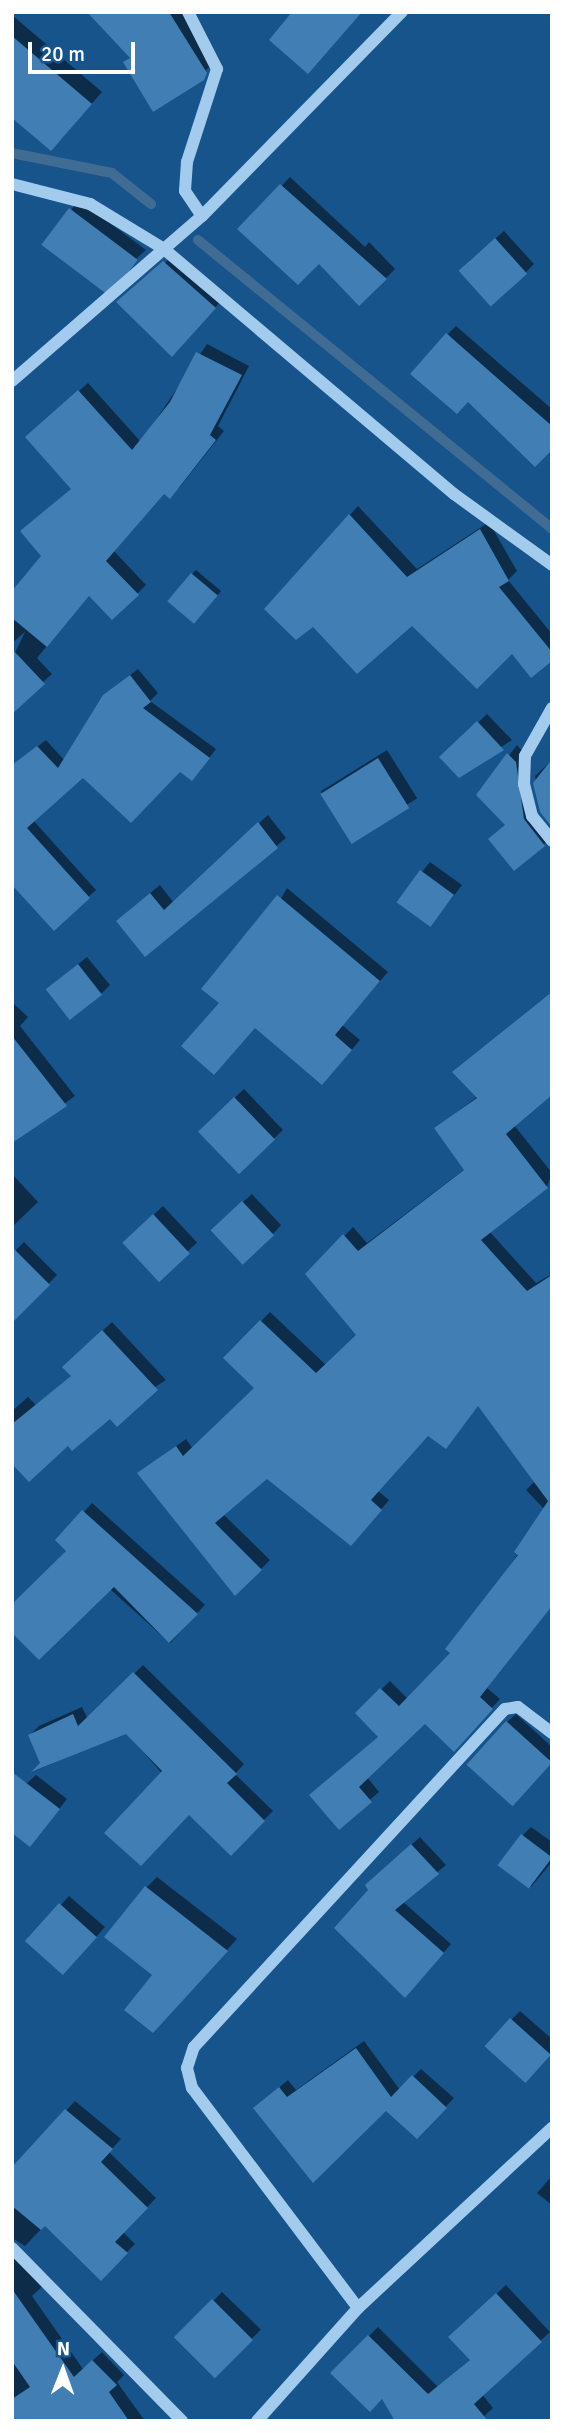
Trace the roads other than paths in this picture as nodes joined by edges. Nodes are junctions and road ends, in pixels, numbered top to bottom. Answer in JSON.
{"nodes":[{"id":1,"x":188,"y":12,"type":"edge"},
{"id":2,"x":402,"y":12,"type":"edge"},
{"id":3,"x":12,"y":184,"type":"edge"},
{"id":4,"x":202,"y":216,"type":"junction"},
{"id":5,"x":164,"y":249,"type":"junction"},
{"id":6,"x":12,"y":381,"type":"edge"},
{"id":7,"x":552,"y":565,"type":"edge"},
{"id":8,"x":552,"y":708,"type":"edge"},
{"id":9,"x":552,"y":841,"type":"edge"},
{"id":10,"x":552,"y":1733,"type":"edge"},
{"id":11,"x":552,"y":2128,"type":"edge"},
{"id":12,"x":12,"y":2248,"type":"edge"},
{"id":13,"x":358,"y":2308,"type":"junction"},
{"id":14,"x":182,"y":2421,"type":"edge"},
{"id":15,"x":257,"y":2421,"type":"edge"}],
"edges":[{"from":1,"to":4,"type":"street"},
{"from":2,"to":4,"type":"street"},
{"from":3,"to":5,"type":"street"},
{"from":4,"to":5,"type":"street"},
{"from":5,"to":6,"type":"street"},
{"from":5,"to":7,"type":"street"},
{"from":8,"to":9,"type":"street"},
{"from":10,"to":13,"type":"street"},
{"from":11,"to":13,"type":"street"},
{"from":12,"to":14,"type":"street"},
{"from":13,"to":15,"type":"street"}]}
